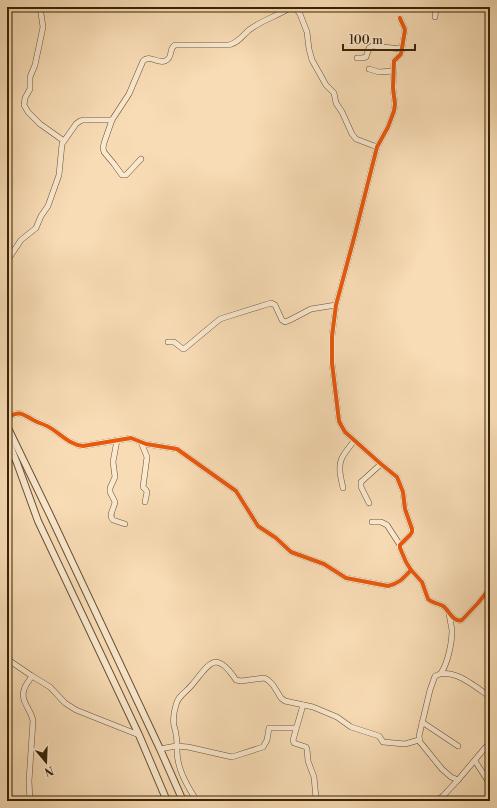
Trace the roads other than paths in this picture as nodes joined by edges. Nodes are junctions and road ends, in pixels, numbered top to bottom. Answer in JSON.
{"nodes":[{"id":1,"x":40,"y":7,"type":"edge"},
{"id":2,"x":291,"y":7,"type":"edge"},
{"id":3,"x":295,"y":7,"type":"edge"},
{"id":4,"x":436,"y":7,"type":"edge"},
{"id":5,"x":435,"y":17,"type":"dead end"},
{"id":6,"x":400,"y":18,"type":"dead end"},
{"id":7,"x":402,"y":49,"type":"junction"},
{"id":8,"x":357,"y":58,"type":"dead end"},
{"id":9,"x":369,"y":69,"type":"dead end"},
{"id":10,"x":394,"y":72,"type":"junction"},
{"id":11,"x":112,"y":120,"type":"junction"},
{"id":12,"x":64,"y":141,"type":"junction"},
{"id":13,"x":377,"y":146,"type":"junction"},
{"id":14,"x":141,"y":159,"type":"dead end"},
{"id":15,"x":7,"y":261,"type":"edge"},
{"id":16,"x":336,"y":305,"type":"junction"},
{"id":17,"x":168,"y":342,"type":"dead end"},
{"id":18,"x":7,"y":418,"type":"edge"},
{"id":19,"x":7,"y":426,"type":"edge"},
{"id":20,"x":7,"y":438,"type":"edge"},
{"id":21,"x":117,"y":440,"type":"junction"},
{"id":22,"x":354,"y":441,"type":"junction"},
{"id":23,"x":141,"y":442,"type":"junction"},
{"id":24,"x":381,"y":464,"type":"junction"},
{"id":25,"x":343,"y":488,"type":"dead end"},
{"id":26,"x":145,"y":502,"type":"dead end"},
{"id":27,"x":369,"y":503,"type":"dead end"},
{"id":28,"x":372,"y":522,"type":"dead end"},
{"id":29,"x":125,"y":524,"type":"dead end"},
{"id":30,"x":400,"y":545,"type":"junction"},
{"id":31,"x":411,"y":570,"type":"junction"},
{"id":32,"x":490,"y":588,"type":"edge"},
{"id":33,"x":449,"y":614,"type":"junction"},
{"id":34,"x":7,"y":659,"type":"edge"},
{"id":35,"x":441,"y":673,"type":"junction"},
{"id":36,"x":32,"y":676,"type":"junction"},
{"id":37,"x":490,"y":696,"type":"edge"},
{"id":38,"x":304,"y":704,"type":"junction"},
{"id":39,"x":422,"y":722,"type":"junction"},
{"id":40,"x":296,"y":728,"type":"junction"},
{"id":41,"x":139,"y":735,"type":"junction"},
{"id":42,"x":419,"y":740,"type":"junction"},
{"id":43,"x":490,"y":742,"type":"edge"},
{"id":44,"x":176,"y":746,"type":"junction"},
{"id":45,"x":458,"y":746,"type":"dead end"},
{"id":46,"x":160,"y":749,"type":"junction"},
{"id":47,"x":475,"y":761,"type":"junction"},
{"id":48,"x":458,"y":780,"type":"junction"},
{"id":49,"x":490,"y":784,"type":"edge"},
{"id":50,"x":30,"y":801,"type":"edge"},
{"id":51,"x":167,"y":801,"type":"edge"},
{"id":52,"x":183,"y":801,"type":"edge"},
{"id":53,"x":197,"y":801,"type":"edge"},
{"id":54,"x":318,"y":801,"type":"edge"},
{"id":55,"x":436,"y":801,"type":"edge"}],
"edges":[{"from":1,"to":12,"type":"street"},
{"from":2,"to":11,"type":"street"},
{"from":3,"to":13,"type":"street"},
{"from":4,"to":5,"type":"street"},
{"from":6,"to":7,"type":"street"},
{"from":7,"to":8,"type":"street"},
{"from":7,"to":10,"type":"street"},
{"from":9,"to":10,"type":"street"},
{"from":10,"to":13,"type":"street"},
{"from":11,"to":12,"type":"street"},
{"from":11,"to":14,"type":"street"},
{"from":12,"to":15,"type":"street"},
{"from":13,"to":16,"type":"street"},
{"from":16,"to":17,"type":"street"},
{"from":16,"to":22,"type":"street"},
{"from":18,"to":21,"type":"street"},
{"from":19,"to":46,"type":"street"},
{"from":20,"to":41,"type":"street"},
{"from":21,"to":23,"type":"street"},
{"from":21,"to":29,"type":"street"},
{"from":22,"to":24,"type":"street"},
{"from":22,"to":25,"type":"street"},
{"from":23,"to":26,"type":"street"},
{"from":23,"to":31,"type":"street"},
{"from":24,"to":27,"type":"street"},
{"from":24,"to":30,"type":"street"},
{"from":28,"to":30,"type":"street"},
{"from":30,"to":31,"type":"street"},
{"from":31,"to":33,"type":"street"},
{"from":32,"to":33,"type":"street"},
{"from":33,"to":35,"type":"street"},
{"from":34,"to":36,"type":"street"},
{"from":35,"to":37,"type":"street"},
{"from":35,"to":39,"type":"street"},
{"from":36,"to":41,"type":"street"},
{"from":36,"to":50,"type":"street"},
{"from":38,"to":40,"type":"street"},
{"from":38,"to":42,"type":"street"},
{"from":38,"to":44,"type":"street"},
{"from":39,"to":42,"type":"street"},
{"from":39,"to":45,"type":"street"},
{"from":40,"to":44,"type":"street"},
{"from":40,"to":54,"type":"street"},
{"from":41,"to":51,"type":"street"},
{"from":42,"to":48,"type":"street"},
{"from":43,"to":47,"type":"street"},
{"from":44,"to":46,"type":"street"},
{"from":44,"to":53,"type":"street"},
{"from":46,"to":52,"type":"street"},
{"from":47,"to":48,"type":"street"},
{"from":47,"to":49,"type":"street"},
{"from":48,"to":55,"type":"street"}]}
